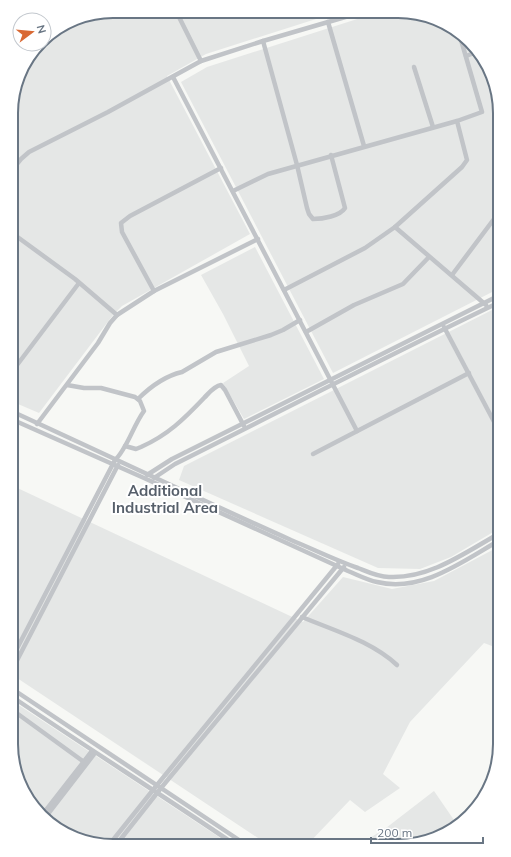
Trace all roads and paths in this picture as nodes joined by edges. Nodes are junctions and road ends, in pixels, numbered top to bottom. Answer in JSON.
{"nodes":[{"id":1,"x":180,"y":18,"type":"edge"},
{"id":2,"x":342,"y":18,"type":"edge"},
{"id":3,"x":328,"y":22,"type":"junction"},
{"id":4,"x":263,"y":41,"type":"junction"},
{"id":5,"x":462,"y":44,"type":"edge"},
{"id":6,"x":472,"y":54,"type":"edge"},
{"id":7,"x":466,"y":56,"type":"junction"},
{"id":8,"x":201,"y":61,"type":"junction"},
{"id":9,"x":414,"y":67,"type":"dead end"},
{"id":10,"x":174,"y":77,"type":"junction"},
{"id":11,"x":457,"y":121,"type":"junction"},
{"id":12,"x":433,"y":127,"type":"junction"},
{"id":13,"x":364,"y":146,"type":"junction"},
{"id":14,"x":331,"y":155,"type":"junction"},
{"id":15,"x":18,"y":163,"type":"edge"},
{"id":16,"x":297,"y":165,"type":"junction"},
{"id":17,"x":221,"y":168,"type":"junction"},
{"id":18,"x":233,"y":191,"type":"junction"},
{"id":19,"x":493,"y":220,"type":"edge"},
{"id":20,"x":395,"y":227,"type":"junction"},
{"id":21,"x":18,"y":237,"type":"edge"},
{"id":22,"x":258,"y":239,"type":"junction"},
{"id":23,"x":429,"y":257,"type":"junction"},
{"id":24,"x":452,"y":275,"type":"junction"},
{"id":25,"x":79,"y":283,"type":"junction"},
{"id":26,"x":284,"y":290,"type":"junction"},
{"id":27,"x":154,"y":291,"type":"junction"},
{"id":28,"x":493,"y":301,"type":"edge"},
{"id":29,"x":493,"y":304,"type":"edge"},
{"id":30,"x":486,"y":306,"type":"junction"},
{"id":31,"x":117,"y":315,"type":"junction"},
{"id":32,"x":300,"y":320,"type":"junction"},
{"id":33,"x":444,"y":326,"type":"junction"},
{"id":34,"x":306,"y":332,"type":"junction"},
{"id":35,"x":18,"y":364,"type":"edge"},
{"id":36,"x":469,"y":373,"type":"junction"},
{"id":37,"x":331,"y":380,"type":"junction"},
{"id":38,"x":67,"y":385,"type":"junction"},
{"id":39,"x":333,"y":385,"type":"junction"},
{"id":40,"x":138,"y":399,"type":"junction"},
{"id":41,"x":18,"y":414,"type":"edge"},
{"id":42,"x":493,"y":419,"type":"edge"},
{"id":43,"x":18,"y":422,"type":"edge"},
{"id":44,"x":37,"y":423,"type":"junction"},
{"id":45,"x":242,"y":424,"type":"junction"},
{"id":46,"x":34,"y":429,"type":"junction"},
{"id":47,"x":245,"y":429,"type":"junction"},
{"id":48,"x":357,"y":431,"type":"junction"},
{"id":49,"x":125,"y":446,"type":"junction"},
{"id":50,"x":313,"y":454,"type":"dead end"},
{"id":51,"x":116,"y":463,"type":"junction"},
{"id":52,"x":149,"y":474,"type":"junction"},
{"id":53,"x":156,"y":477,"type":"junction"},
{"id":54,"x":144,"y":478,"type":"junction"},
{"id":55,"x":151,"y":481,"type":"junction"},
{"id":56,"x":493,"y":537,"type":"edge"},
{"id":57,"x":493,"y":544,"type":"edge"},
{"id":58,"x":340,"y":561,"type":"junction"},
{"id":59,"x":346,"y":564,"type":"junction"},
{"id":60,"x":337,"y":566,"type":"junction"},
{"id":61,"x":342,"y":569,"type":"junction"},
{"id":62,"x":302,"y":617,"type":"junction"},
{"id":63,"x":18,"y":647,"type":"edge"},
{"id":64,"x":18,"y":658,"type":"edge"},
{"id":65,"x":397,"y":666,"type":"dead end"},
{"id":66,"x":18,"y":693,"type":"edge"},
{"id":67,"x":18,"y":701,"type":"edge"},
{"id":68,"x":18,"y":714,"type":"edge"},
{"id":69,"x":199,"y":733,"type":"junction"},
{"id":70,"x":204,"y":736,"type":"junction"},
{"id":71,"x":94,"y":752,"type":"junction"},
{"id":72,"x":84,"y":762,"type":"junction"},
{"id":73,"x":159,"y":786,"type":"junction"},
{"id":74,"x":153,"y":789,"type":"junction"},
{"id":75,"x":158,"y":793,"type":"junction"},
{"id":76,"x":46,"y":811,"type":"edge"},
{"id":77,"x":49,"y":813,"type":"edge"},
{"id":78,"x":114,"y":839,"type":"edge"},
{"id":79,"x":121,"y":839,"type":"edge"},
{"id":80,"x":227,"y":839,"type":"edge"},
{"id":81,"x":238,"y":839,"type":"edge"}],
"edges":[{"from":1,"to":8,"type":"street"},
{"from":2,"to":3,"type":"street"},
{"from":3,"to":4,"type":"street"},
{"from":3,"to":13,"type":"street"},
{"from":4,"to":8,"type":"street"},
{"from":4,"to":16,"type":"street"},
{"from":5,"to":7,"type":"street"},
{"from":6,"to":7,"type":"street"},
{"from":7,"to":11,"type":"street"},
{"from":8,"to":10,"type":"street"},
{"from":9,"to":12,"type":"street"},
{"from":10,"to":15,"type":"street"},
{"from":10,"to":17,"type":"street"},
{"from":11,"to":12,"type":"street"},
{"from":11,"to":20,"type":"street"},
{"from":12,"to":13,"type":"street"},
{"from":13,"to":14,"type":"street"},
{"from":14,"to":16,"type":"street"},
{"from":14,"to":16,"type":"street"},
{"from":16,"to":18,"type":"street"},
{"from":17,"to":18,"type":"street"},
{"from":17,"to":27,"type":"street"},
{"from":18,"to":22,"type":"street"},
{"from":19,"to":24,"type":"street"},
{"from":20,"to":23,"type":"street"},
{"from":20,"to":26,"type":"street"},
{"from":21,"to":25,"type":"street"},
{"from":22,"to":26,"type":"street"},
{"from":22,"to":27,"type":"street"},
{"from":23,"to":24,"type":"street"},
{"from":23,"to":34,"type":"street"},
{"from":24,"to":30,"type":"street"},
{"from":25,"to":31,"type":"street"},
{"from":25,"to":35,"type":"street"},
{"from":26,"to":32,"type":"street"},
{"from":27,"to":31,"type":"street"},
{"from":28,"to":30,"type":"street"},
{"from":29,"to":30,"type":"street"},
{"from":30,"to":33,"type":"street"},
{"from":31,"to":38,"type":"street"},
{"from":32,"to":34,"type":"street"},
{"from":32,"to":40,"type":"street"},
{"from":33,"to":36,"type":"street"},
{"from":33,"to":37,"type":"street"},
{"from":33,"to":39,"type":"street"},
{"from":34,"to":37,"type":"street"},
{"from":36,"to":42,"type":"street"},
{"from":36,"to":48,"type":"street"},
{"from":37,"to":39,"type":"street"},
{"from":37,"to":45,"type":"street"},
{"from":38,"to":40,"type":"street"},
{"from":38,"to":44,"type":"street"},
{"from":39,"to":47,"type":"street"},
{"from":39,"to":48,"type":"street"},
{"from":40,"to":49,"type":"street"},
{"from":41,"to":44,"type":"street"},
{"from":43,"to":46,"type":"street"},
{"from":44,"to":46,"type":"street"},
{"from":44,"to":51,"type":"street"},
{"from":45,"to":47,"type":"street"},
{"from":45,"to":49,"type":"street"},
{"from":45,"to":52,"type":"street"},
{"from":46,"to":51,"type":"street"},
{"from":47,"to":53,"type":"street"},
{"from":48,"to":50,"type":"street"},
{"from":49,"to":51,"type":"street"},
{"from":51,"to":52,"type":"street"},
{"from":51,"to":54,"type":"street"},
{"from":51,"to":63,"type":"street"},
{"from":51,"to":64,"type":"street"},
{"from":52,"to":53,"type":"street"},
{"from":52,"to":54,"type":"street"},
{"from":53,"to":55,"type":"street"},
{"from":53,"to":58,"type":"street"},
{"from":54,"to":55,"type":"street"},
{"from":55,"to":60,"type":"street"},
{"from":56,"to":59,"type":"street"},
{"from":57,"to":61,"type":"street"},
{"from":58,"to":59,"type":"street"},
{"from":58,"to":60,"type":"street"},
{"from":59,"to":61,"type":"street"},
{"from":60,"to":61,"type":"street"},
{"from":60,"to":69,"type":"street"},
{"from":61,"to":62,"type":"street"},
{"from":62,"to":65,"type":"street"},
{"from":62,"to":70,"type":"street"},
{"from":66,"to":73,"type":"street"},
{"from":67,"to":71,"type":"street"},
{"from":68,"to":72,"type":"street"},
{"from":69,"to":70,"type":"street"},
{"from":69,"to":73,"type":"street"},
{"from":70,"to":73,"type":"street"},
{"from":71,"to":72,"type":"street"},
{"from":71,"to":74,"type":"street"},
{"from":71,"to":77,"type":"street"},
{"from":72,"to":76,"type":"street"},
{"from":73,"to":74,"type":"street"},
{"from":73,"to":75,"type":"street"},
{"from":73,"to":81,"type":"street"},
{"from":74,"to":75,"type":"street"},
{"from":74,"to":78,"type":"street"},
{"from":75,"to":79,"type":"street"},
{"from":75,"to":80,"type":"street"}]}
